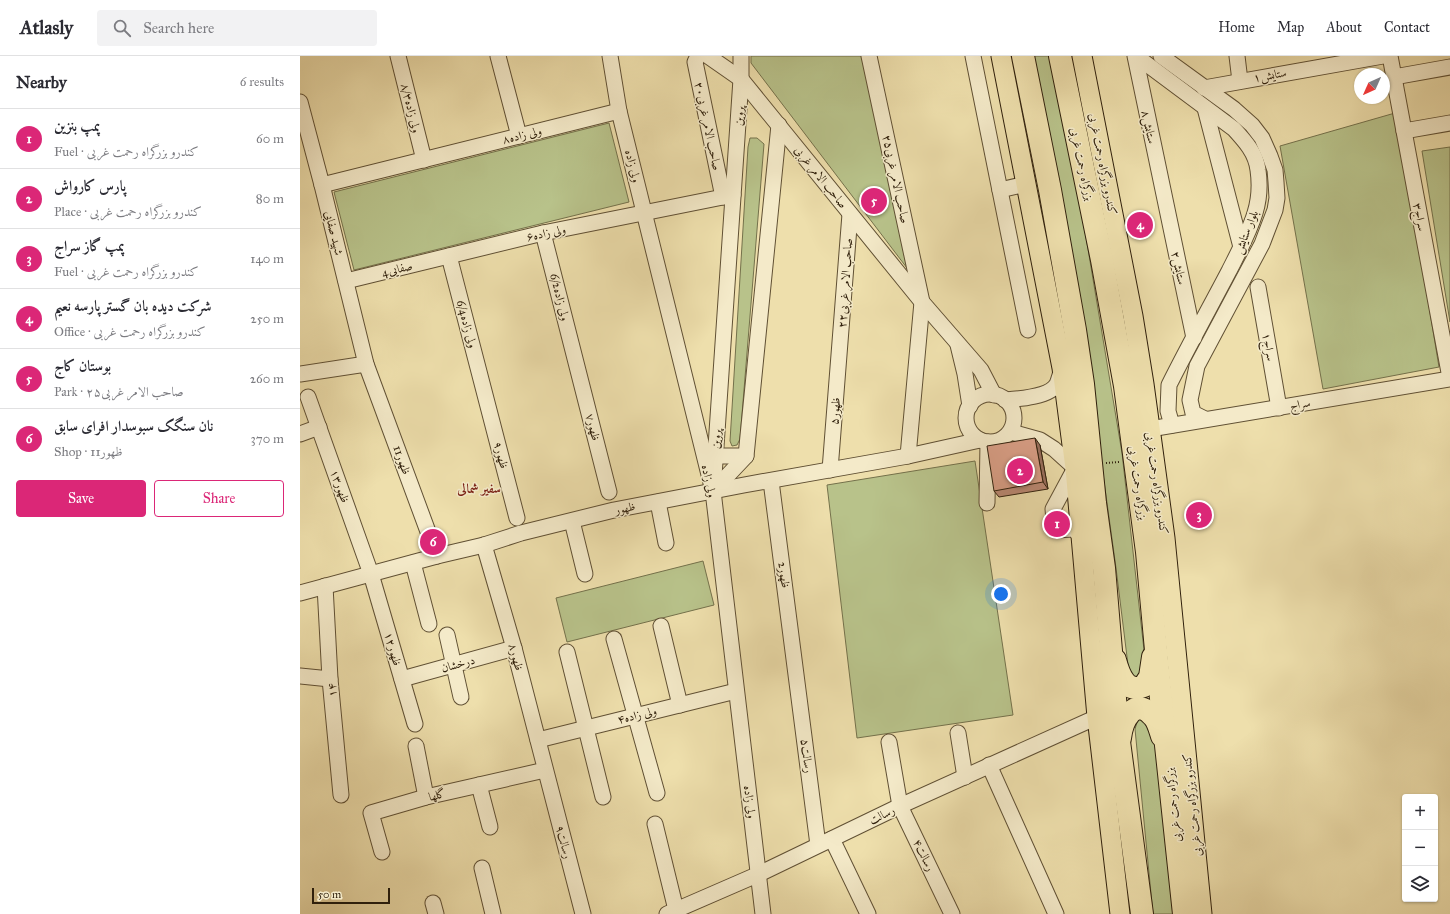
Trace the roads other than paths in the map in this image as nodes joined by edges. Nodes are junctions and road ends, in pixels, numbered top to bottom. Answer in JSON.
{"nodes":[{"id":1,"x":398,"y":56,"type":"edge"},
{"id":2,"x":498,"y":56,"type":"edge"},
{"id":3,"x":610,"y":56,"type":"edge"},
{"id":4,"x":698,"y":56,"type":"edge"},
{"id":5,"x":708,"y":56,"type":"edge"},
{"id":6,"x":741,"y":56,"type":"edge"},
{"id":7,"x":870,"y":56,"type":"edge"},
{"id":8,"x":973,"y":56,"type":"edge"},
{"id":9,"x":1001,"y":56,"type":"edge"},
{"id":10,"x":1023,"y":56,"type":"edge"},
{"id":11,"x":1060,"y":56,"type":"edge"},
{"id":12,"x":1082,"y":56,"type":"edge"},
{"id":13,"x":1135,"y":56,"type":"edge"},
{"id":14,"x":1162,"y":56,"type":"edge"},
{"id":15,"x":1237,"y":56,"type":"edge"},
{"id":16,"x":1383,"y":56,"type":"edge"},
{"id":17,"x":1390,"y":56,"type":"edge"},
{"id":18,"x":1312,"y":62,"type":"edge"},
{"id":19,"x":1450,"y":67,"type":"edge"},
{"id":20,"x":1394,"y":77,"type":"junction"},
{"id":21,"x":741,"y":79,"type":"junction"},
{"id":22,"x":1240,"y":81,"type":"junction"},
{"id":23,"x":1204,"y":88,"type":"junction"},
{"id":24,"x":300,"y":102,"type":"edge"},
{"id":25,"x":1205,"y":108,"type":"junction"},
{"id":26,"x":619,"y":111,"type":"junction"},
{"id":27,"x":1450,"y":123,"type":"edge"},
{"id":28,"x":779,"y":125,"type":"junction"},
{"id":29,"x":1404,"y":131,"type":"junction"},
{"id":30,"x":519,"y":136,"type":"junction"},
{"id":31,"x":424,"y":160,"type":"junction"},
{"id":32,"x":1026,"y":184,"type":"junction"},
{"id":33,"x":322,"y":185,"type":"junction"},
{"id":34,"x":1000,"y":190,"type":"junction"},
{"id":35,"x":728,"y":196,"type":"junction"},
{"id":36,"x":1164,"y":197,"type":"joint"},
{"id":37,"x":644,"y":213,"type":"junction"},
{"id":38,"x":850,"y":214,"type":"junction"},
{"id":39,"x":544,"y":233,"type":"junction"},
{"id":40,"x":1241,"y":247,"type":"junction"},
{"id":41,"x":449,"y":256,"type":"junction"},
{"id":42,"x":1102,"y":260,"type":"junction"},
{"id":43,"x":346,"y":281,"type":"junction"},
{"id":44,"x":1258,"y":287,"type":"dead end"},
{"id":45,"x":922,"y":302,"type":"junction"},
{"id":46,"x":1133,"y":316,"type":"junction"},
{"id":47,"x":1028,"y":330,"type":"dead end"},
{"id":48,"x":1194,"y":338,"type":"junction"},
{"id":49,"x":957,"y":342,"type":"junction"},
{"id":50,"x":839,"y":353,"type":"joint"},
{"id":51,"x":1183,"y":359,"type":"junction"},
{"id":52,"x":576,"y":362,"type":"joint"},
{"id":53,"x":366,"y":364,"type":"junction"},
{"id":54,"x":1197,"y":366,"type":"junction"},
{"id":55,"x":1062,"y":368,"type":"junction"},
{"id":56,"x":300,"y":374,"type":"edge"},
{"id":57,"x":1450,"y":379,"type":"edge"},
{"id":58,"x":1144,"y":384,"type":"junction"},
{"id":59,"x":1169,"y":385,"type":"junction"},
{"id":60,"x":484,"y":392,"type":"joint"},
{"id":61,"x":308,"y":397,"type":"dead end"},
{"id":62,"x":999,"y":397,"type":"junction"},
{"id":63,"x":1279,"y":408,"type":"junction"},
{"id":64,"x":968,"y":412,"type":"junction"},
{"id":65,"x":1205,"y":420,"type":"junction"},
{"id":66,"x":1172,"y":425,"type":"junction"},
{"id":67,"x":319,"y":427,"type":"junction"},
{"id":68,"x":1150,"y":429,"type":"junction"},
{"id":69,"x":1011,"y":432,"type":"junction"},
{"id":70,"x":300,"y":434,"type":"edge"},
{"id":71,"x":984,"y":441,"type":"junction"},
{"id":72,"x":955,"y":445,"type":"junction"},
{"id":73,"x":715,"y":456,"type":"junction"},
{"id":74,"x":746,"y":456,"type":"junction"},
{"id":75,"x":908,"y":456,"type":"junction"},
{"id":76,"x":830,"y":470,"type":"junction"},
{"id":77,"x":1077,"y":471,"type":"junction"},
{"id":78,"x":771,"y":482,"type":"junction"},
{"id":79,"x":713,"y":491,"type":"junction"},
{"id":80,"x":609,"y":492,"type":"dead end"},
{"id":81,"x":658,"y":502,"type":"junction"},
{"id":82,"x":987,"y":503,"type":"dead end"},
{"id":83,"x":517,"y":518,"type":"dead end"},
{"id":84,"x":572,"y":521,"type":"junction"},
{"id":85,"x":1072,"y":532,"type":"junction"},
{"id":86,"x":666,"y":543,"type":"dead end"},
{"id":87,"x":484,"y":545,"type":"junction"},
{"id":88,"x":437,"y":556,"type":"junction"},
{"id":89,"x":413,"y":563,"type":"junction"},
{"id":90,"x":372,"y":574,"type":"junction"},
{"id":91,"x":585,"y":574,"type":"dead end"},
{"id":92,"x":325,"y":586,"type":"junction"},
{"id":93,"x":300,"y":593,"type":"edge"},
{"id":94,"x":429,"y":624,"type":"dead end"},
{"id":95,"x":661,"y":626,"type":"dead end"},
{"id":96,"x":1155,"y":633,"type":"junction"},
{"id":97,"x":447,"y":635,"type":"dead end"},
{"id":98,"x":614,"y":639,"type":"dead end"},
{"id":99,"x":1110,"y":640,"type":"junction"},
{"id":100,"x":514,"y":648,"type":"junction"},
{"id":101,"x":567,"y":652,"type":"dead end"},
{"id":102,"x":454,"y":665,"type":"junction"},
{"id":103,"x":796,"y":668,"type":"joint"},
{"id":104,"x":300,"y":676,"type":"edge"},
{"id":105,"x":330,"y":679,"type":"junction"},
{"id":106,"x":402,"y":679,"type":"junction"},
{"id":107,"x":736,"y":691,"type":"junction"},
{"id":108,"x":461,"y":697,"type":"dead end"},
{"id":109,"x":680,"y":704,"type":"junction"},
{"id":110,"x":635,"y":716,"type":"junction"},
{"id":111,"x":1097,"y":716,"type":"junction"},
{"id":112,"x":415,"y":724,"type":"dead end"},
{"id":113,"x":585,"y":728,"type":"junction"},
{"id":114,"x":958,"y":733,"type":"dead end"},
{"id":115,"x":538,"y":740,"type":"junction"},
{"id":116,"x":889,"y":742,"type":"dead end"},
{"id":117,"x":416,"y":746,"type":"dead end"},
{"id":118,"x":1168,"y":753,"type":"junction"},
{"id":119,"x":1121,"y":758,"type":"junction"},
{"id":120,"x":989,"y":765,"type":"junction"},
{"id":121,"x":545,"y":770,"type":"junction"},
{"id":122,"x":965,"y":777,"type":"junction"},
{"id":123,"x":479,"y":784,"type":"junction"},
{"id":124,"x":657,"y":793,"type":"dead end"},
{"id":125,"x":342,"y":795,"type":"dead end"},
{"id":126,"x":603,"y":797,"type":"dead end"},
{"id":127,"x":426,"y":798,"type":"junction"},
{"id":128,"x":900,"y":806,"type":"junction"},
{"id":129,"x":655,"y":824,"type":"dead end"},
{"id":130,"x":490,"y":827,"type":"dead end"},
{"id":131,"x":832,"y":839,"type":"junction"},
{"id":132,"x":818,"y":845,"type":"junction"},
{"id":133,"x":382,"y":852,"type":"dead end"},
{"id":134,"x":482,"y":868,"type":"dead end"},
{"id":135,"x":758,"y":874,"type":"junction"},
{"id":136,"x":950,"y":909,"type":"edge"},
{"id":137,"x":672,"y":912,"type":"edge"},
{"id":138,"x":493,"y":914,"type":"edge"},
{"id":139,"x":583,"y":914,"type":"edge"},
{"id":140,"x":763,"y":914,"type":"edge"},
{"id":141,"x":868,"y":914,"type":"edge"},
{"id":142,"x":1056,"y":914,"type":"edge"},
{"id":143,"x":1120,"y":914,"type":"edge"},
{"id":144,"x":1142,"y":914,"type":"edge"},
{"id":145,"x":1184,"y":914,"type":"edge"},
{"id":146,"x":1202,"y":914,"type":"edge"}],
"edges":[{"from":1,"to":31,"type":"street","name":"ولی زاده۸/۳"},
{"from":2,"to":30,"type":"street"},
{"from":3,"to":26,"type":"street","name":"ولی زاده"},
{"from":4,"to":35,"type":"street","name":"صاحب الامر غربی۲۰"},
{"from":5,"to":21,"type":"street","name":"صاحب الامر غربی"},
{"from":6,"to":21,"type":"street","name":"پروین"},
{"from":7,"to":45,"type":"street","name":"صاحب الامر غربی۲۵"},
{"from":8,"to":34,"type":"street"},
{"from":9,"to":32,"type":"main road"},
{"from":10,"to":77,"type":"highway"},
{"from":11,"to":42,"type":"highway","name":"بزرگراه رحمت غربی"},
{"from":12,"to":46,"type":"main road","name":"کندرو بزرگراه رحمت غربی"},
{"from":13,"to":25,"type":"street","name":"بلوار ستایش"},
{"from":13,"to":36,"type":"street","name":"ستایش۸"},
{"from":14,"to":23,"type":"street","name":"بلوار ستایش"},
{"from":15,"to":22,"type":"street"},
{"from":16,"to":18,"type":"street","name":"ستایش۱"},
{"from":17,"to":20,"type":"street","name":"سراج۳"},
{"from":18,"to":22,"type":"street","name":"ستایش۱"},
{"from":19,"to":20,"type":"street"},
{"from":20,"to":29,"type":"street","name":"سراج۳"},
{"from":21,"to":28,"type":"street","name":"صاحب الامر غربی"},
{"from":21,"to":35,"type":"street","name":"پروین"},
{"from":22,"to":23,"type":"street","name":"ستایش۱"},
{"from":23,"to":54,"type":"street","name":"بلوار ستایش"},
{"from":24,"to":33,"type":"street","name":"شهید صفایی"},
{"from":25,"to":40,"type":"street"},
{"from":25,"to":40,"type":"street","name":"بلوار ستایش"},
{"from":26,"to":30,"type":"street","name":"ولی زاده۸"},
{"from":26,"to":37,"type":"street","name":"ولی زاده"},
{"from":27,"to":29,"type":"street"},
{"from":28,"to":38,"type":"street","name":"صاحب الامر غربی"},
{"from":28,"to":74,"type":"street"},
{"from":29,"to":57,"type":"street","name":"سراج۳"},
{"from":30,"to":31,"type":"street","name":"ولی زاده۸"},
{"from":31,"to":33,"type":"street","name":"ولی زاده۸"},
{"from":32,"to":34,"type":"street"},
{"from":32,"to":55,"type":"main road"},
{"from":33,"to":43,"type":"street","name":"شهید صفایی"},
{"from":34,"to":47,"type":"street"},
{"from":35,"to":37,"type":"street","name":"ولی زاده۶"},
{"from":35,"to":73,"type":"street","name":"پروین"},
{"from":36,"to":48,"type":"street","name":"ستایش۲"},
{"from":37,"to":39,"type":"street","name":"ولی زاده۶"},
{"from":37,"to":79,"type":"street","name":"ولی زاده"},
{"from":38,"to":45,"type":"street","name":"صاحب الامر غربی"},
{"from":38,"to":50,"type":"street","name":"صاحب الامر غربی٢٢"},
{"from":39,"to":41,"type":"street","name":"ولی زاده۶"},
{"from":39,"to":52,"type":"street","name":"6/2ولی زاده"},
{"from":40,"to":48,"type":"street","name":"بلوار ستایش"},
{"from":41,"to":43,"type":"street","name":"4صفایی"},
{"from":41,"to":60,"type":"street","name":"6/4ولی زاده"},
{"from":42,"to":46,"type":"main road"},
{"from":42,"to":96,"type":"highway","name":"بزرگراه رحمت غربی"},
{"from":43,"to":53,"type":"street","name":"شهید صفایی"},
{"from":44,"to":63,"type":"street","name":"سراج۱"},
{"from":45,"to":49,"type":"street","name":"صاحب الامر غربی"},
{"from":45,"to":75,"type":"street"},
{"from":46,"to":58,"type":"main road","name":"کندرو بزرگراه رحمت غربی"},
{"from":48,"to":51,"type":"street","name":"بلوار ستایش"},
{"from":49,"to":62,"type":"street","name":"صاحب الامر غربی"},
{"from":49,"to":64,"type":"street"},
{"from":50,"to":76,"type":"street","name":"ظهور۵"},
{"from":51,"to":54,"type":"street"},
{"from":51,"to":59,"type":"street","name":"بلوار ستایش"},
{"from":52,"to":80,"type":"street","name":"ظهور۷"},
{"from":53,"to":56,"type":"street"},
{"from":53,"to":88,"type":"street","name":"11ظهور"},
{"from":54,"to":65,"type":"street","name":"بلوار ستایش"},
{"from":55,"to":62,"type":"street"},
{"from":55,"to":77,"type":"main road"},
{"from":57,"to":63,"type":"street","name":"سراج"},
{"from":58,"to":59,"type":"street"},
{"from":58,"to":68,"type":"main road","name":"کندرو بزرگراه رحمت غربی"},
{"from":59,"to":66,"type":"street","name":"بلوار ستایش"},
{"from":60,"to":83,"type":"street","name":"ظهور۹"},
{"from":61,"to":67,"type":"street","name":"ظهور۱۳"},
{"from":62,"to":64,"type":"street"},
{"from":62,"to":69,"type":"street"},
{"from":63,"to":65,"type":"street","name":"سراج"},
{"from":64,"to":71,"type":"street"},
{"from":64,"to":72,"type":"street"},
{"from":65,"to":66,"type":"street","name":"سراج"},
{"from":66,"to":68,"type":"street","name":"سراج"},
{"from":67,"to":70,"type":"street"},
{"from":67,"to":90,"type":"street","name":"ظهور۱۳"},
{"from":68,"to":146,"type":"main road","name":"کندرو بزرگراه رحمت غربی"},
{"from":69,"to":71,"type":"street"},
{"from":69,"to":77,"type":"street"},
{"from":71,"to":72,"type":"street","name":"ظهور"},
{"from":71,"to":82,"type":"street"},
{"from":72,"to":75,"type":"street","name":"ظهور"},
{"from":73,"to":74,"type":"street"},
{"from":73,"to":79,"type":"street","name":"پروین"},
{"from":74,"to":79,"type":"street"},
{"from":75,"to":76,"type":"street","name":"ظهور"},
{"from":76,"to":78,"type":"street","name":"ظهور"},
{"from":77,"to":85,"type":"main road"},
{"from":77,"to":85,"type":"street"},
{"from":77,"to":99,"type":"highway"},
{"from":78,"to":79,"type":"street","name":"ظهور"},
{"from":78,"to":103,"type":"street","name":"2ظهور"},
{"from":79,"to":81,"type":"street","name":"ظهور"},
{"from":79,"to":107,"type":"street","name":"ولی زاده"},
{"from":81,"to":84,"type":"street","name":"ظهور"},
{"from":81,"to":86,"type":"street"},
{"from":84,"to":87,"type":"street","name":"ظهور"},
{"from":84,"to":91,"type":"street"},
{"from":85,"to":111,"type":"main road"},
{"from":87,"to":88,"type":"street","name":"ظهور"},
{"from":87,"to":100,"type":"street","name":"ظهور۸"},
{"from":88,"to":89,"type":"street","name":"ظهور"},
{"from":89,"to":90,"type":"street","name":"ظهور"},
{"from":89,"to":94,"type":"street"},
{"from":90,"to":92,"type":"street","name":"ظهور"},
{"from":90,"to":106,"type":"street","name":"ظهور۱۲"},
{"from":92,"to":93,"type":"street","name":"ظهور"},
{"from":92,"to":105,"type":"street","name":"۱۴"},
{"from":95,"to":109,"type":"street"},
{"from":96,"to":99,"type":"highway"},
{"from":96,"to":118,"type":"highway","name":"بزرگراه رحمت غربی"},
{"from":97,"to":102,"type":"street"},
{"from":98,"to":110,"type":"street"},
{"from":99,"to":119,"type":"highway"},
{"from":100,"to":102,"type":"street","name":"درخشان"},
{"from":100,"to":115,"type":"street","name":"ظهور۸"},
{"from":101,"to":113,"type":"street"},
{"from":102,"to":106,"type":"street","name":"درخشان"},
{"from":102,"to":108,"type":"street"},
{"from":103,"to":132,"type":"street","name":"رسالت۵"},
{"from":104,"to":105,"type":"street"},
{"from":105,"to":125,"type":"street","name":"۱۴"},
{"from":106,"to":112,"type":"street","name":"ظهور۱۲"},
{"from":107,"to":109,"type":"street","name":"ولی زاده۴"},
{"from":107,"to":135,"type":"street","name":"ولی زاده"},
{"from":109,"to":110,"type":"street","name":"ولی زاده۴"},
{"from":110,"to":113,"type":"street","name":"ولی زاده۴"},
{"from":110,"to":124,"type":"street"},
{"from":111,"to":120,"type":"street","name":"رسالت"},
{"from":111,"to":143,"type":"main road"},
{"from":113,"to":115,"type":"street","name":"ولی زاده۴"},
{"from":113,"to":126,"type":"street"},
{"from":114,"to":122,"type":"street"},
{"from":115,"to":121,"type":"street","name":"ظهور۸"},
{"from":116,"to":128,"type":"street","name":"رسالت۴"},
{"from":117,"to":127,"type":"street"},
{"from":118,"to":119,"type":"highway"},
{"from":118,"to":145,"type":"highway","name":"بزرگراه رحمت غربی"},
{"from":119,"to":144,"type":"highway"},
{"from":120,"to":122,"type":"street","name":"رسالت"},
{"from":120,"to":142,"type":"street"},
{"from":121,"to":123,"type":"street","name":"گلها"},
{"from":121,"to":139,"type":"street","name":"رسالت۹"},
{"from":122,"to":128,"type":"street","name":"رسالت"},
{"from":123,"to":127,"type":"street","name":"گلها"},
{"from":123,"to":130,"type":"street"},
{"from":127,"to":133,"type":"street","name":"گلها"},
{"from":128,"to":131,"type":"street","name":"رسالت"},
{"from":128,"to":136,"type":"street","name":"رسالت۴"},
{"from":129,"to":137,"type":"street"},
{"from":131,"to":132,"type":"street","name":"رسالت"},
{"from":131,"to":141,"type":"street"},
{"from":132,"to":135,"type":"street","name":"رسالت"},
{"from":134,"to":138,"type":"street"},
{"from":135,"to":137,"type":"street","name":"رسالت"},
{"from":135,"to":140,"type":"street","name":"ولی زاده"}]}
